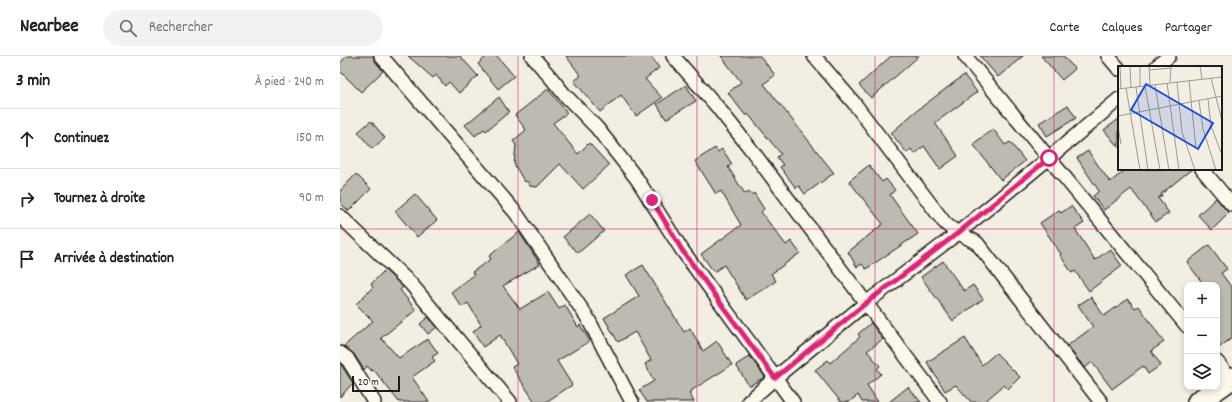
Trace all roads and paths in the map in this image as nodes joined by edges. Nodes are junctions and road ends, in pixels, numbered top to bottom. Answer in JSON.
{"nodes":[{"id":1,"x":380,"y":56,"type":"edge"},
{"id":2,"x":532,"y":56,"type":"edge"},
{"id":3,"x":673,"y":56,"type":"edge"},
{"id":4,"x":814,"y":56,"type":"edge"},
{"id":5,"x":965,"y":56,"type":"edge"},
{"id":6,"x":1108,"y":56,"type":"edge"},
{"id":7,"x":1169,"y":56,"type":"edge"},
{"id":8,"x":1157,"y":66,"type":"edge"},
{"id":9,"x":1118,"y":68,"type":"edge"},
{"id":10,"x":1118,"y":100,"type":"edge"},
{"id":11,"x":1049,"y":158,"type":"junction"},
{"id":12,"x":1203,"y":170,"type":"edge"},
{"id":13,"x":1232,"y":205,"type":"edge"},
{"id":14,"x":340,"y":216,"type":"edge"},
{"id":15,"x":958,"y":233,"type":"junction"},
{"id":16,"x":866,"y":303,"type":"junction"},
{"id":17,"x":1184,"y":322,"type":"edge"},
{"id":18,"x":340,"y":353,"type":"edge"},
{"id":19,"x":1220,"y":365,"type":"edge"},
{"id":20,"x":775,"y":378,"type":"junction"},
{"id":21,"x":1231,"y":378,"type":"edge"},
{"id":22,"x":374,"y":402,"type":"edge"},
{"id":23,"x":510,"y":402,"type":"edge"},
{"id":24,"x":632,"y":402,"type":"edge"},
{"id":25,"x":748,"y":402,"type":"edge"},
{"id":26,"x":793,"y":402,"type":"edge"},
{"id":27,"x":940,"y":402,"type":"edge"},
{"id":28,"x":1101,"y":402,"type":"edge"},
{"id":29,"x":1198,"y":402,"type":"edge"}],
"edges":[{"from":1,"to":24,"type":"street"},
{"from":2,"to":20,"type":"street"},
{"from":3,"to":16,"type":"street"},
{"from":4,"to":15,"type":"street"},
{"from":5,"to":11,"type":"street"},
{"from":6,"to":9,"type":"street"},
{"from":7,"to":8,"type":"street"},
{"from":10,"to":11,"type":"street"},
{"from":11,"to":15,"type":"street"},
{"from":11,"to":17,"type":"street"},
{"from":12,"to":13,"type":"street"},
{"from":14,"to":23,"type":"street"},
{"from":15,"to":16,"type":"street"},
{"from":15,"to":28,"type":"street"},
{"from":16,"to":20,"type":"street"},
{"from":16,"to":27,"type":"street"},
{"from":18,"to":22,"type":"street"},
{"from":19,"to":21,"type":"street"},
{"from":20,"to":25,"type":"street"},
{"from":20,"to":26,"type":"street"},
{"from":21,"to":29,"type":"highway"}]}
